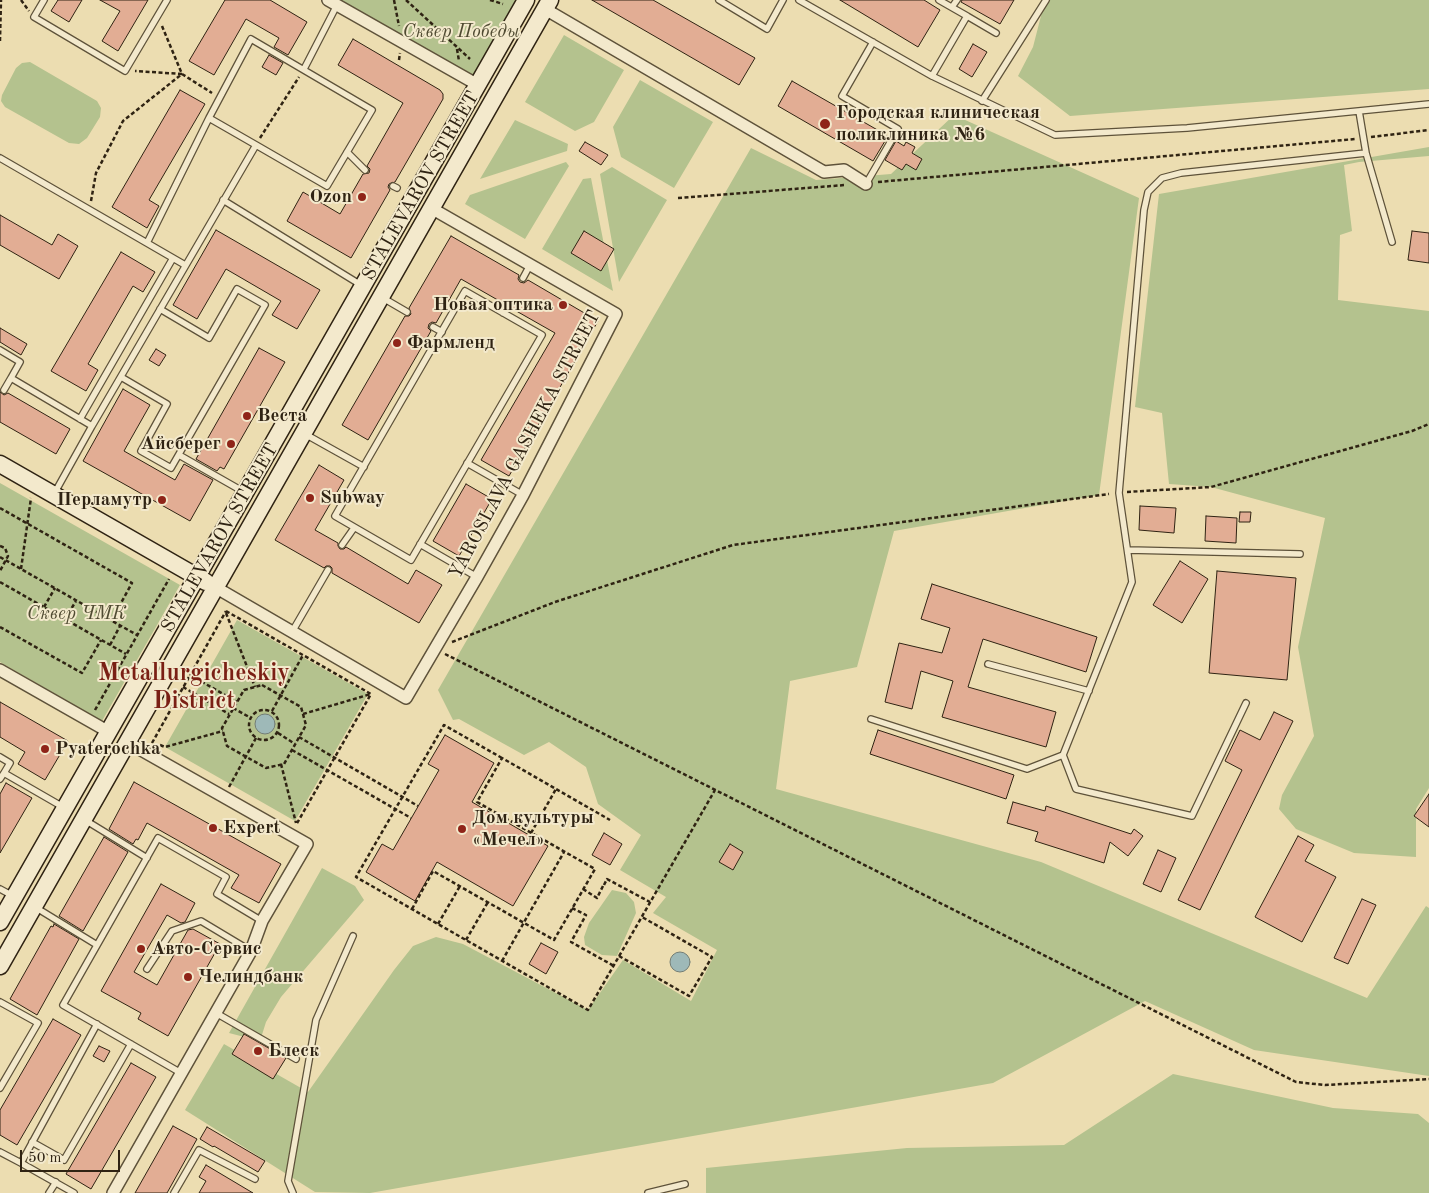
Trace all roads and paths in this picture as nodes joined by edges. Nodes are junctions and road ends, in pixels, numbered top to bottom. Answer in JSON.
{"nodes":[{"id":1,"x":1,"y":0,"type":"edge"},
{"id":2,"x":44,"y":0,"type":"edge"},
{"id":3,"x":167,"y":0,"type":"edge"},
{"id":4,"x":394,"y":0,"type":"edge"},
{"id":5,"x":406,"y":0,"type":"edge"},
{"id":6,"x":490,"y":0,"type":"edge"},
{"id":7,"x":526,"y":0,"type":"edge"},
{"id":8,"x":530,"y":0,"type":"edge"},
{"id":9,"x":719,"y":0,"type":"edge"},
{"id":10,"x":784,"y":0,"type":"edge"},
{"id":11,"x":799,"y":0,"type":"edge"},
{"id":12,"x":939,"y":0,"type":"edge"},
{"id":13,"x":957,"y":0,"type":"edge"},
{"id":14,"x":1046,"y":0,"type":"edge"},
{"id":15,"x":332,"y":3,"type":"edge"},
{"id":16,"x":503,"y":4,"type":"dead end"},
{"id":17,"x":548,"y":4,"type":"edge"},
{"id":18,"x":952,"y":8,"type":"junction"},
{"id":19,"x":158,"y":15,"type":"junction"},
{"id":20,"x":967,"y":16,"type":"junction"},
{"id":21,"x":996,"y":33,"type":"dead end"},
{"id":22,"x":0,"y":40,"type":"edge"},
{"id":23,"x":402,"y":42,"type":"junction"},
{"id":24,"x":874,"y":42,"type":"junction"},
{"id":25,"x":470,"y":59,"type":"dead end"},
{"id":26,"x":304,"y":69,"type":"junction"},
{"id":27,"x":125,"y":70,"type":"junction"},
{"id":28,"x":182,"y":74,"type":"junction"},
{"id":29,"x":932,"y":76,"type":"junction"},
{"id":30,"x":478,"y":85,"type":"junction"},
{"id":31,"x":218,"y":96,"type":"dead end"},
{"id":32,"x":982,"y":101,"type":"junction"},
{"id":33,"x":1429,"y":104,"type":"edge"},
{"id":34,"x":1359,"y":111,"type":"junction"},
{"id":35,"x":208,"y":118,"type":"junction"},
{"id":36,"x":1429,"y":130,"type":"edge"},
{"id":37,"x":1364,"y":138,"type":"junction"},
{"id":38,"x":256,"y":145,"type":"junction"},
{"id":39,"x":347,"y":152,"type":"junction"},
{"id":40,"x":1366,"y":153,"type":"junction"},
{"id":41,"x":0,"y":158,"type":"edge"},
{"id":42,"x":365,"y":170,"type":"dead end"},
{"id":43,"x":866,"y":184,"type":"junction"},
{"id":44,"x":678,"y":198,"type":"dead end"},
{"id":45,"x":223,"y":200,"type":"junction"},
{"id":46,"x":431,"y":208,"type":"junction"},
{"id":47,"x":90,"y":210,"type":"junction"},
{"id":48,"x":1392,"y":242,"type":"dead end"},
{"id":49,"x":147,"y":243,"type":"junction"},
{"id":50,"x":173,"y":258,"type":"junction"},
{"id":51,"x":186,"y":265,"type":"junction"},
{"id":52,"x":530,"y":265,"type":"junction"},
{"id":53,"x":523,"y":278,"type":"dead end"},
{"id":54,"x":363,"y":286,"type":"junction"},
{"id":55,"x":381,"y":296,"type":"junction"},
{"id":56,"x":508,"y":306,"type":"dead end"},
{"id":57,"x":160,"y":309,"type":"junction"},
{"id":58,"x":407,"y":312,"type":"dead end"},
{"id":59,"x":503,"y":313,"type":"junction"},
{"id":60,"x":433,"y":327,"type":"dead end"},
{"id":61,"x":442,"y":332,"type":"junction"},
{"id":62,"x":0,"y":350,"type":"edge"},
{"id":63,"x":120,"y":377,"type":"junction"},
{"id":64,"x":10,"y":378,"type":"junction"},
{"id":65,"x":4,"y":390,"type":"dead end"},
{"id":66,"x":80,"y":419,"type":"junction"},
{"id":67,"x":1429,"y":424,"type":"edge"},
{"id":68,"x":92,"y":426,"type":"junction"},
{"id":69,"x":303,"y":432,"type":"junction"},
{"id":70,"x":179,"y":455,"type":"junction"},
{"id":71,"x":467,"y":463,"type":"junction"},
{"id":72,"x":0,"y":464,"type":"edge"},
{"id":73,"x":364,"y":467,"type":"junction"},
{"id":74,"x":38,"y":486,"type":"junction"},
{"id":75,"x":246,"y":493,"type":"junction"},
{"id":76,"x":1119,"y":493,"type":"junction"},
{"id":77,"x":523,"y":494,"type":"junction"},
{"id":78,"x":54,"y":495,"type":"junction"},
{"id":79,"x":0,"y":508,"type":"edge"},
{"id":80,"x":27,"y":523,"type":"junction"},
{"id":81,"x":354,"y":528,"type":"junction"},
{"id":82,"x":420,"y":544,"type":"junction"},
{"id":83,"x":342,"y":545,"type":"dead end"},
{"id":84,"x":0,"y":546,"type":"edge"},
{"id":85,"x":1128,"y":550,"type":"junction"},
{"id":86,"x":1300,"y":554,"type":"dead end"},
{"id":87,"x":0,"y":557,"type":"edge"},
{"id":88,"x":6,"y":560,"type":"junction"},
{"id":89,"x":21,"y":569,"type":"junction"},
{"id":90,"x":328,"y":570,"type":"dead end"},
{"id":91,"x":0,"y":571,"type":"edge"},
{"id":92,"x":198,"y":577,"type":"junction"},
{"id":93,"x":476,"y":577,"type":"junction"},
{"id":94,"x":169,"y":579,"type":"dead end"},
{"id":95,"x":0,"y":582,"type":"edge"},
{"id":96,"x":214,"y":587,"type":"junction"},
{"id":97,"x":55,"y":588,"type":"junction"},
{"id":98,"x":76,"y":600,"type":"junction"},
{"id":99,"x":44,"y":607,"type":"junction"},
{"id":100,"x":226,"y":611,"type":"junction"},
{"id":101,"x":65,"y":619,"type":"junction"},
{"id":102,"x":111,"y":621,"type":"junction"},
{"id":103,"x":120,"y":626,"type":"junction"},
{"id":104,"x":0,"y":627,"type":"edge"},
{"id":105,"x":292,"y":632,"type":"junction"},
{"id":106,"x":137,"y":635,"type":"junction"},
{"id":107,"x":100,"y":640,"type":"junction"},
{"id":108,"x":310,"y":643,"type":"junction"},
{"id":109,"x":110,"y":645,"type":"junction"},
{"id":110,"x":434,"y":649,"type":"junction"},
{"id":111,"x":126,"y":654,"type":"junction"},
{"id":112,"x":303,"y":655,"type":"junction"},
{"id":113,"x":988,"y":664,"type":"dead end"},
{"id":114,"x":0,"y":670,"type":"edge"},
{"id":115,"x":190,"y":675,"type":"junction"},
{"id":116,"x":183,"y":687,"type":"junction"},
{"id":117,"x":255,"y":687,"type":"junction"},
{"id":118,"x":1089,"y":691,"type":"junction"},
{"id":119,"x":371,"y":694,"type":"junction"},
{"id":120,"x":280,"y":695,"type":"junction"},
{"id":121,"x":237,"y":702,"type":"junction"},
{"id":122,"x":1246,"y":703,"type":"dead end"},
{"id":123,"x":234,"y":708,"type":"junction"},
{"id":124,"x":272,"y":711,"type":"junction"},
{"id":125,"x":230,"y":714,"type":"junction"},
{"id":126,"x":303,"y":714,"type":"junction"},
{"id":127,"x":251,"y":718,"type":"junction"},
{"id":128,"x":871,"y":719,"type":"dead end"},
{"id":129,"x":89,"y":720,"type":"junction"},
{"id":130,"x":223,"y":731,"type":"junction"},
{"id":131,"x":109,"y":732,"type":"junction"},
{"id":132,"x":278,"y":733,"type":"junction"},
{"id":133,"x":299,"y":737,"type":"junction"},
{"id":134,"x":256,"y":738,"type":"junction"},
{"id":135,"x":127,"y":742,"type":"junction"},
{"id":136,"x":295,"y":744,"type":"junction"},
{"id":137,"x":149,"y":748,"type":"junction"},
{"id":138,"x":292,"y":750,"type":"junction"},
{"id":139,"x":169,"y":753,"type":"dead end"},
{"id":140,"x":1063,"y":755,"type":"junction"},
{"id":141,"x":0,"y":757,"type":"edge"},
{"id":142,"x":246,"y":757,"type":"junction"},
{"id":143,"x":335,"y":758,"type":"junction"},
{"id":144,"x":502,"y":758,"type":"junction"},
{"id":145,"x":281,"y":764,"type":"junction"},
{"id":146,"x":328,"y":770,"type":"junction"},
{"id":147,"x":4,"y":773,"type":"junction"},
{"id":148,"x":0,"y":779,"type":"edge"},
{"id":149,"x":556,"y":789,"type":"junction"},
{"id":150,"x":715,"y":790,"type":"junction"},
{"id":151,"x":226,"y":792,"type":"junction"},
{"id":152,"x":237,"y":792,"type":"dead end"},
{"id":153,"x":402,"y":796,"type":"junction"},
{"id":154,"x":418,"y":806,"type":"dead end"},
{"id":155,"x":65,"y":808,"type":"junction"},
{"id":156,"x":395,"y":809,"type":"junction"},
{"id":157,"x":411,"y":818,"type":"dead end"},
{"id":158,"x":83,"y":819,"type":"junction"},
{"id":159,"x":610,"y":820,"type":"dead end"},
{"id":160,"x":288,"y":821,"type":"dead end"},
{"id":161,"x":296,"y":826,"type":"junction"},
{"id":162,"x":531,"y":833,"type":"junction"},
{"id":163,"x":564,"y":852,"type":"junction"},
{"id":164,"x":147,"y":858,"type":"junction"},
{"id":165,"x":460,"y":886,"type":"junction"},
{"id":166,"x":583,"y":890,"type":"junction"},
{"id":167,"x":7,"y":893,"type":"edge"},
{"id":168,"x":488,"y":902,"type":"junction"},
{"id":169,"x":650,"y":902,"type":"junction"},
{"id":170,"x":34,"y":906,"type":"junction"},
{"id":171,"x":572,"y":908,"type":"junction"},
{"id":172,"x":412,"y":909,"type":"junction"},
{"id":173,"x":642,"y":917,"type":"junction"},
{"id":174,"x":262,"y":921,"type":"junction"},
{"id":175,"x":0,"y":922,"type":"edge"},
{"id":176,"x":524,"y":922,"type":"junction"},
{"id":177,"x":438,"y":924,"type":"junction"},
{"id":178,"x":353,"y":936,"type":"dead end"},
{"id":179,"x":466,"y":940,"type":"junction"},
{"id":180,"x":97,"y":945,"type":"junction"},
{"id":181,"x":251,"y":951,"type":"junction"},
{"id":182,"x":619,"y":956,"type":"junction"},
{"id":183,"x":502,"y":961,"type":"junction"},
{"id":184,"x":0,"y":966,"type":"edge"},
{"id":185,"x":614,"y":966,"type":"junction"},
{"id":186,"x":147,"y":969,"type":"dead end"},
{"id":187,"x":0,"y":1002,"type":"edge"},
{"id":188,"x":216,"y":1013,"type":"junction"},
{"id":189,"x":97,"y":1024,"type":"junction"},
{"id":190,"x":131,"y":1044,"type":"junction"},
{"id":191,"x":296,"y":1059,"type":"dead end"},
{"id":192,"x":181,"y":1073,"type":"junction"},
{"id":193,"x":1429,"y":1079,"type":"edge"},
{"id":194,"x":0,"y":1088,"type":"edge"},
{"id":195,"x":32,"y":1142,"type":"junction"},
{"id":196,"x":0,"y":1152,"type":"edge"},
{"id":197,"x":21,"y":1164,"type":"junction"},
{"id":198,"x":255,"y":1178,"type":"dead end"},
{"id":199,"x":56,"y":1182,"type":"junction"},
{"id":200,"x":686,"y":1184,"type":"dead end"},
{"id":201,"x":49,"y":1193,"type":"edge"},
{"id":202,"x":74,"y":1193,"type":"edge"},
{"id":203,"x":113,"y":1193,"type":"edge"},
{"id":204,"x":174,"y":1193,"type":"edge"},
{"id":205,"x":293,"y":1193,"type":"edge"},
{"id":206,"x":648,"y":1193,"type":"edge"}],
"edges":[{"from":1,"to":22,"type":"path"},
{"from":2,"to":27,"type":"lane"},
{"from":3,"to":19,"type":"lane"},
{"from":4,"to":23,"type":"path"},
{"from":5,"to":25,"type":"path"},
{"from":6,"to":16,"type":"path"},
{"from":7,"to":30,"type":"main road","name":"STALEVAROV STREET"},
{"from":8,"to":17,"type":"main road"},
{"from":9,"to":10,"type":"lane"},
{"from":11,"to":24,"type":"lane"},
{"from":12,"to":18,"type":"lane"},
{"from":13,"to":18,"type":"lane"},
{"from":14,"to":32,"type":"lane"},
{"from":15,"to":23,"type":"street"},
{"from":15,"to":26,"type":"lane"},
{"from":17,"to":43,"type":"street"},
{"from":17,"to":46,"type":"main road","name":"STALEVAROV STREET"},
{"from":18,"to":20,"type":"lane"},
{"from":19,"to":27,"type":"lane"},
{"from":19,"to":28,"type":"path"},
{"from":20,"to":21,"type":"lane"},
{"from":20,"to":29,"type":"lane"},
{"from":23,"to":30,"type":"street"},
{"from":24,"to":29,"type":"lane"},
{"from":24,"to":43,"type":"lane"},
{"from":26,"to":35,"type":"lane"},
{"from":26,"to":38,"type":"path"},
{"from":26,"to":39,"type":"lane"},
{"from":27,"to":28,"type":"path"},
{"from":28,"to":31,"type":"path"},
{"from":28,"to":47,"type":"path"},
{"from":29,"to":32,"type":"lane"},
{"from":30,"to":54,"type":"main road","name":"STALEVAROV STREET"},
{"from":32,"to":34,"type":"lane"},
{"from":33,"to":34,"type":"lane"},
{"from":34,"to":37,"type":"lane"},
{"from":35,"to":38,"type":"lane"},
{"from":35,"to":49,"type":"lane"},
{"from":36,"to":37,"type":"path"},
{"from":37,"to":40,"type":"lane"},
{"from":37,"to":43,"type":"path"},
{"from":38,"to":39,"type":"lane"},
{"from":38,"to":45,"type":"lane"},
{"from":39,"to":42,"type":"lane"},
{"from":40,"to":48,"type":"lane"},
{"from":40,"to":76,"type":"lane"},
{"from":41,"to":47,"type":"lane"},
{"from":43,"to":44,"type":"path"},
{"from":45,"to":51,"type":"lane"},
{"from":45,"to":54,"type":"lane"},
{"from":46,"to":52,"type":"street","name":"YAROSLAVA GASHEKA STREET"},
{"from":46,"to":55,"type":"main road","name":"STALEVAROV STREET"},
{"from":47,"to":49,"type":"lane"},
{"from":49,"to":50,"type":"lane"},
{"from":50,"to":51,"type":"lane"},
{"from":50,"to":66,"type":"lane"},
{"from":51,"to":57,"type":"lane"},
{"from":52,"to":53,"type":"lane"},
{"from":52,"to":77,"type":"street","name":"YAROSLAVA GASHEKA STREET"},
{"from":54,"to":75,"type":"main road","name":"STALEVAROV STREET"},
{"from":55,"to":58,"type":"lane"},
{"from":55,"to":69,"type":"main road","name":"STALEVAROV STREET"},
{"from":56,"to":59,"type":"lane"},
{"from":57,"to":63,"type":"lane"},
{"from":57,"to":70,"type":"lane"},
{"from":59,"to":61,"type":"lane"},
{"from":59,"to":71,"type":"lane"},
{"from":60,"to":61,"type":"lane"},
{"from":61,"to":73,"type":"lane"},
{"from":62,"to":64,"type":"lane"},
{"from":63,"to":68,"type":"lane"},
{"from":63,"to":70,"type":"lane"},
{"from":64,"to":65,"type":"lane"},
{"from":64,"to":66,"type":"lane"},
{"from":66,"to":68,"type":"lane"},
{"from":67,"to":76,"type":"path"},
{"from":68,"to":78,"type":"lane"},
{"from":69,"to":73,"type":"lane"},
{"from":69,"to":96,"type":"main road","name":"STALEVAROV STREET"},
{"from":70,"to":75,"type":"lane"},
{"from":71,"to":77,"type":"lane"},
{"from":71,"to":82,"type":"lane"},
{"from":72,"to":74,"type":"main road"},
{"from":73,"to":81,"type":"lane"},
{"from":74,"to":78,"type":"main road"},
{"from":74,"to":80,"type":"path"},
{"from":75,"to":92,"type":"main road","name":"STALEVAROV STREET"},
{"from":76,"to":85,"type":"lane"},
{"from":76,"to":110,"type":"path"},
{"from":77,"to":93,"type":"street","name":"YAROSLAVA GASHEKA STREET"},
{"from":78,"to":92,"type":"main road"},
{"from":79,"to":80,"type":"path"},
{"from":80,"to":89,"type":"path"},
{"from":80,"to":102,"type":"path"},
{"from":81,"to":82,"type":"lane"},
{"from":81,"to":83,"type":"lane"},
{"from":82,"to":93,"type":"lane"},
{"from":84,"to":88,"type":"path"},
{"from":85,"to":86,"type":"lane"},
{"from":85,"to":118,"type":"lane"},
{"from":87,"to":88,"type":"path"},
{"from":88,"to":89,"type":"path"},
{"from":88,"to":91,"type":"path"},
{"from":89,"to":97,"type":"path"},
{"from":90,"to":105,"type":"lane"},
{"from":92,"to":96,"type":"main road"},
{"from":92,"to":131,"type":"main road","name":"STALEVAROV STREET"},
{"from":93,"to":110,"type":"street","name":"YAROSLAVA GASHEKA STREET"},
{"from":94,"to":106,"type":"path"},
{"from":95,"to":99,"type":"path"},
{"from":96,"to":105,"type":"street"},
{"from":96,"to":135,"type":"main road","name":"STALEVAROV STREET"},
{"from":97,"to":98,"type":"path"},
{"from":97,"to":99,"type":"path"},
{"from":98,"to":101,"type":"path"},
{"from":98,"to":102,"type":"path"},
{"from":99,"to":101,"type":"path"},
{"from":100,"to":112,"type":"path"},
{"from":100,"to":115,"type":"path"},
{"from":100,"to":117,"type":"path"},
{"from":101,"to":107,"type":"path"},
{"from":102,"to":103,"type":"path"},
{"from":103,"to":106,"type":"path"},
{"from":103,"to":109,"type":"path"},
{"from":104,"to":107,"type":"path"},
{"from":105,"to":108,"type":"street"},
{"from":106,"to":111,"type":"path"},
{"from":107,"to":109,"type":"path"},
{"from":108,"to":110,"type":"street","name":"YAROSLAVA GASHEKA STREET"},
{"from":108,"to":112,"type":"path"},
{"from":109,"to":111,"type":"path"},
{"from":110,"to":150,"type":"path"},
{"from":111,"to":129,"type":"path"},
{"from":112,"to":119,"type":"path"},
{"from":112,"to":120,"type":"path"},
{"from":113,"to":118,"type":"lane"},
{"from":114,"to":129,"type":"street"},
{"from":115,"to":116,"type":"path"},
{"from":115,"to":121,"type":"path"},
{"from":116,"to":125,"type":"path"},
{"from":116,"to":137,"type":"path"},
{"from":117,"to":120,"type":"path"},
{"from":117,"to":121,"type":"path"},
{"from":118,"to":140,"type":"lane"},
{"from":119,"to":126,"type":"path"},
{"from":119,"to":143,"type":"path"},
{"from":120,"to":124,"type":"path"},
{"from":120,"to":126,"type":"path"},
{"from":121,"to":123,"type":"path"},
{"from":122,"to":140,"type":"lane"},
{"from":123,"to":125,"type":"path"},
{"from":123,"to":127,"type":"path"},
{"from":124,"to":127,"type":"path"},
{"from":124,"to":132,"type":"path"},
{"from":125,"to":130,"type":"path"},
{"from":126,"to":133,"type":"path"},
{"from":127,"to":134,"type":"path"},
{"from":128,"to":140,"type":"lane"},
{"from":129,"to":131,"type":"street"},
{"from":130,"to":137,"type":"path"},
{"from":130,"to":142,"type":"path"},
{"from":131,"to":135,"type":"main road"},
{"from":131,"to":155,"type":"main road","name":"STALEVAROV STREET"},
{"from":132,"to":134,"type":"path"},
{"from":132,"to":136,"type":"path"},
{"from":133,"to":136,"type":"path"},
{"from":133,"to":143,"type":"path"},
{"from":134,"to":142,"type":"path"},
{"from":135,"to":137,"type":"street"},
{"from":135,"to":158,"type":"main road","name":"STALEVAROV STREET"},
{"from":136,"to":138,"type":"path"},
{"from":137,"to":139,"type":"path"},
{"from":137,"to":151,"type":"street"},
{"from":138,"to":145,"type":"path"},
{"from":138,"to":146,"type":"path"},
{"from":141,"to":147,"type":"lane"},
{"from":142,"to":145,"type":"path"},
{"from":142,"to":151,"type":"path"},
{"from":143,"to":146,"type":"path"},
{"from":143,"to":153,"type":"path"},
{"from":144,"to":149,"type":"path"},
{"from":144,"to":153,"type":"path"},
{"from":144,"to":162,"type":"path"},
{"from":145,"to":161,"type":"path"},
{"from":146,"to":156,"type":"path"},
{"from":146,"to":161,"type":"path"},
{"from":147,"to":148,"type":"lane"},
{"from":147,"to":155,"type":"lane"},
{"from":149,"to":159,"type":"path"},
{"from":149,"to":162,"type":"path"},
{"from":150,"to":169,"type":"path"},
{"from":150,"to":193,"type":"path"},
{"from":151,"to":152,"type":"path"},
{"from":151,"to":174,"type":"street"},
{"from":153,"to":154,"type":"path"},
{"from":153,"to":156,"type":"path"},
{"from":155,"to":167,"type":"main road","name":"STALEVAROV STREET"},
{"from":156,"to":157,"type":"path"},
{"from":156,"to":172,"type":"path"},
{"from":158,"to":164,"type":"lane"},
{"from":158,"to":170,"type":"main road","name":"STALEVAROV STREET"},
{"from":160,"to":161,"type":"path"},
{"from":162,"to":163,"type":"path"},
{"from":163,"to":166,"type":"path"},
{"from":163,"to":176,"type":"path"},
{"from":164,"to":174,"type":"lane"},
{"from":164,"to":180,"type":"lane"},
{"from":165,"to":168,"type":"path"},
{"from":165,"to":172,"type":"path"},
{"from":165,"to":177,"type":"path"},
{"from":166,"to":169,"type":"path"},
{"from":166,"to":171,"type":"path"},
{"from":167,"to":175,"type":"main road","name":"STALEVAROV STREET"},
{"from":168,"to":176,"type":"path"},
{"from":168,"to":179,"type":"path"},
{"from":169,"to":173,"type":"path"},
{"from":170,"to":180,"type":"lane"},
{"from":170,"to":184,"type":"main road","name":"STALEVAROV STREET"},
{"from":171,"to":176,"type":"path"},
{"from":171,"to":185,"type":"path"},
{"from":172,"to":177,"type":"path"},
{"from":173,"to":182,"type":"path"},
{"from":173,"to":182,"type":"path"},
{"from":174,"to":181,"type":"street"},
{"from":176,"to":183,"type":"path"},
{"from":177,"to":179,"type":"path"},
{"from":178,"to":205,"type":"lane"},
{"from":179,"to":183,"type":"path"},
{"from":180,"to":189,"type":"lane"},
{"from":181,"to":186,"type":"lane"},
{"from":181,"to":188,"type":"street"},
{"from":182,"to":185,"type":"path"},
{"from":183,"to":185,"type":"path"},
{"from":187,"to":194,"type":"lane"},
{"from":188,"to":191,"type":"lane"},
{"from":188,"to":192,"type":"street"},
{"from":189,"to":190,"type":"lane"},
{"from":189,"to":195,"type":"lane"},
{"from":190,"to":192,"type":"lane"},
{"from":190,"to":195,"type":"lane"},
{"from":192,"to":203,"type":"street"},
{"from":195,"to":197,"type":"lane"},
{"from":196,"to":197,"type":"lane"},
{"from":197,"to":199,"type":"lane"},
{"from":198,"to":204,"type":"lane"},
{"from":199,"to":201,"type":"lane"},
{"from":199,"to":202,"type":"lane"},
{"from":200,"to":206,"type":"lane"}]}
